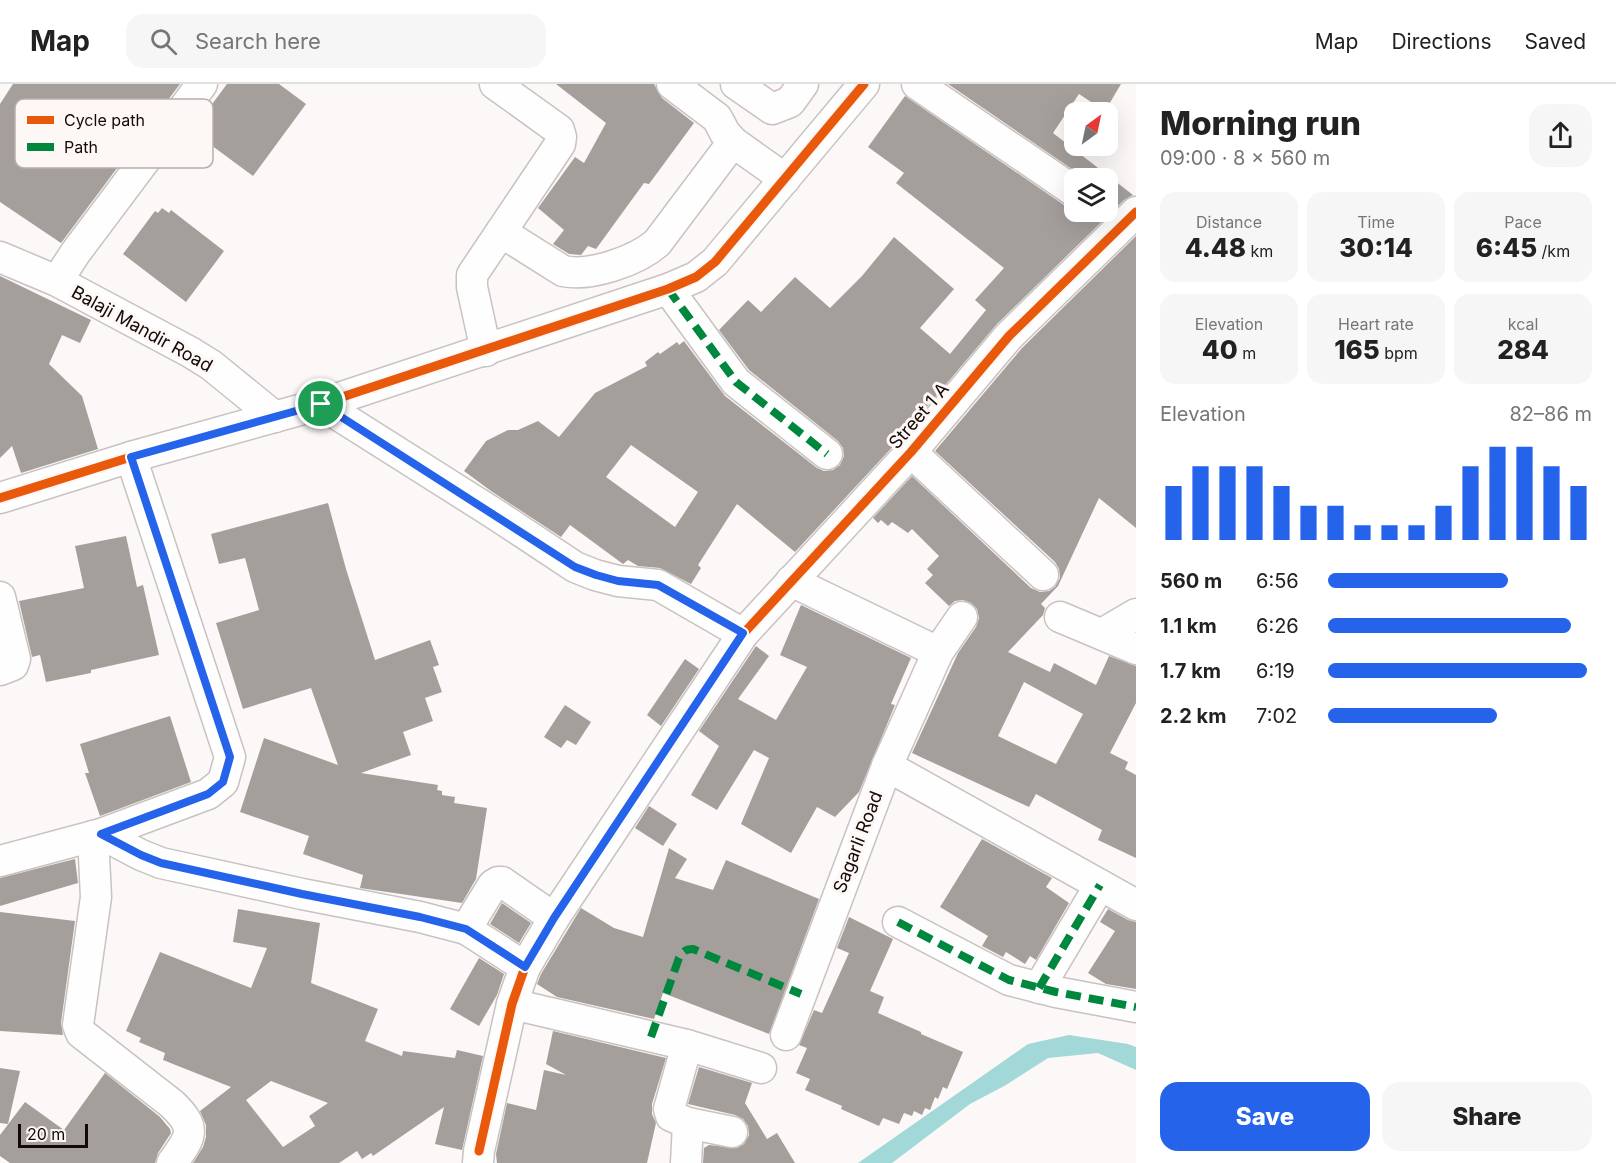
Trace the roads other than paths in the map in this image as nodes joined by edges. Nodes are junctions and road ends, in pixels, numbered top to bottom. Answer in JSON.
{"nodes":[{"id":1,"x":202,"y":84,"type":"edge"},
{"id":2,"x":495,"y":84,"type":"edge"},
{"id":3,"x":672,"y":84,"type":"edge"},
{"id":4,"x":736,"y":84,"type":"edge"},
{"id":5,"x":803,"y":84,"type":"edge"},
{"id":6,"x":864,"y":84,"type":"edge"},
{"id":7,"x":917,"y":84,"type":"edge"},
{"id":8,"x":191,"y":99,"type":"edge"},
{"id":9,"x":733,"y":142,"type":"junction"},
{"id":10,"x":138,"y":168,"type":"edge"},
{"id":11,"x":785,"y":179,"type":"junction"},
{"id":12,"x":1064,"y":184,"type":"edge"},
{"id":13,"x":1121,"y":216,"type":"edge"},
{"id":14,"x":501,"y":232,"type":"junction"},
{"id":15,"x":0,"y":257,"type":"edge"},
{"id":16,"x":57,"y":281,"type":"junction"},
{"id":17,"x":668,"y":289,"type":"junction"},
{"id":18,"x":486,"y":351,"type":"junction"},
{"id":19,"x":321,"y":404,"type":"junction"},
{"id":20,"x":275,"y":417,"type":"junction"},
{"id":21,"x":911,"y":452,"type":"junction"},
{"id":22,"x":827,"y":454,"type":"dead end"},
{"id":23,"x":131,"y":457,"type":"junction"},
{"id":24,"x":0,"y":498,"type":"edge"},
{"id":25,"x":1043,"y":575,"type":"dead end"},
{"id":26,"x":791,"y":581,"type":"junction"},
{"id":27,"x":0,"y":597,"type":"edge"},
{"id":28,"x":1136,"y":614,"type":"edge"},
{"id":29,"x":962,"y":617,"type":"dead end"},
{"id":30,"x":1060,"y":617,"type":"dead end"},
{"id":31,"x":743,"y":633,"type":"junction"},
{"id":32,"x":1102,"y":634,"type":"junction"},
{"id":33,"x":1136,"y":649,"type":"edge"},
{"id":34,"x":938,"y":652,"type":"junction"},
{"id":35,"x":0,"y":670,"type":"edge"},
{"id":36,"x":887,"y":766,"type":"junction"},
{"id":37,"x":97,"y":835,"type":"junction"},
{"id":38,"x":0,"y":861,"type":"edge"},
{"id":39,"x":1100,"y":885,"type":"junction"},
{"id":40,"x":1136,"y":905,"type":"edge"},
{"id":41,"x":554,"y":918,"type":"junction"},
{"id":42,"x":898,"y":922,"type":"dead end"},
{"id":43,"x":466,"y":929,"type":"junction"},
{"id":44,"x":525,"y":967,"type":"junction"},
{"id":45,"x":1039,"y":988,"type":"junction"},
{"id":46,"x":512,"y":1004,"type":"junction"},
{"id":47,"x":1136,"y":1007,"type":"edge"},
{"id":48,"x":786,"y":1035,"type":"dead end"},
{"id":49,"x":687,"y":1045,"type":"junction"},
{"id":50,"x":761,"y":1068,"type":"dead end"},
{"id":51,"x":688,"y":1123,"type":"junction"},
{"id":52,"x":732,"y":1132,"type":"dead end"},
{"id":53,"x":478,"y":1157,"type":"edge"},
{"id":54,"x":172,"y":1163,"type":"edge"},
{"id":55,"x":686,"y":1163,"type":"edge"}],
"edges":[{"from":1,"to":8,"type":"street"},
{"from":2,"to":14,"type":"street"},
{"from":3,"to":9,"type":"street"},
{"from":4,"to":5,"type":"street"},
{"from":6,"to":11,"type":"street"},
{"from":7,"to":12,"type":"street"},
{"from":9,"to":11,"type":"street"},
{"from":9,"to":14,"type":"street"},
{"from":10,"to":16,"type":"street"},
{"from":11,"to":17,"type":"street"},
{"from":13,"to":21,"type":"street","name":"Street 1 A"},
{"from":14,"to":18,"type":"street"},
{"from":15,"to":16,"type":"street","name":"Balaji Mandir Road"},
{"from":16,"to":20,"type":"street","name":"Balaji Mandir Road"},
{"from":17,"to":18,"type":"street"},
{"from":17,"to":22,"type":"street"},
{"from":18,"to":19,"type":"street"},
{"from":19,"to":20,"type":"street"},
{"from":19,"to":31,"type":"street"},
{"from":20,"to":23,"type":"street"},
{"from":21,"to":25,"type":"street"},
{"from":21,"to":26,"type":"street","name":"Street 1 A"},
{"from":23,"to":24,"type":"street"},
{"from":23,"to":37,"type":"street"},
{"from":26,"to":31,"type":"street","name":"Street 1 A"},
{"from":26,"to":34,"type":"street"},
{"from":27,"to":35,"type":"street"},
{"from":28,"to":32,"type":"street"},
{"from":29,"to":34,"type":"street","name":"Sagarli Road"},
{"from":30,"to":32,"type":"street"},
{"from":31,"to":41,"type":"street","name":"Street 1 A"},
{"from":32,"to":33,"type":"street"},
{"from":34,"to":36,"type":"street","name":"Sagarli Road"},
{"from":36,"to":39,"type":"street"},
{"from":36,"to":48,"type":"street","name":"Sagarli Road"},
{"from":37,"to":38,"type":"street"},
{"from":37,"to":43,"type":"street"},
{"from":37,"to":54,"type":"street"},
{"from":39,"to":40,"type":"street"},
{"from":39,"to":45,"type":"street"},
{"from":41,"to":43,"type":"street"},
{"from":41,"to":44,"type":"street","name":"Street 1 A"},
{"from":42,"to":45,"type":"street"},
{"from":43,"to":44,"type":"street"},
{"from":44,"to":46,"type":"street","name":"Street 1 A"},
{"from":45,"to":47,"type":"street"},
{"from":46,"to":49,"type":"street"},
{"from":46,"to":53,"type":"street","name":"Street 1 A"},
{"from":49,"to":50,"type":"street"},
{"from":49,"to":51,"type":"street"},
{"from":51,"to":52,"type":"street"},
{"from":51,"to":55,"type":"street"}]}
